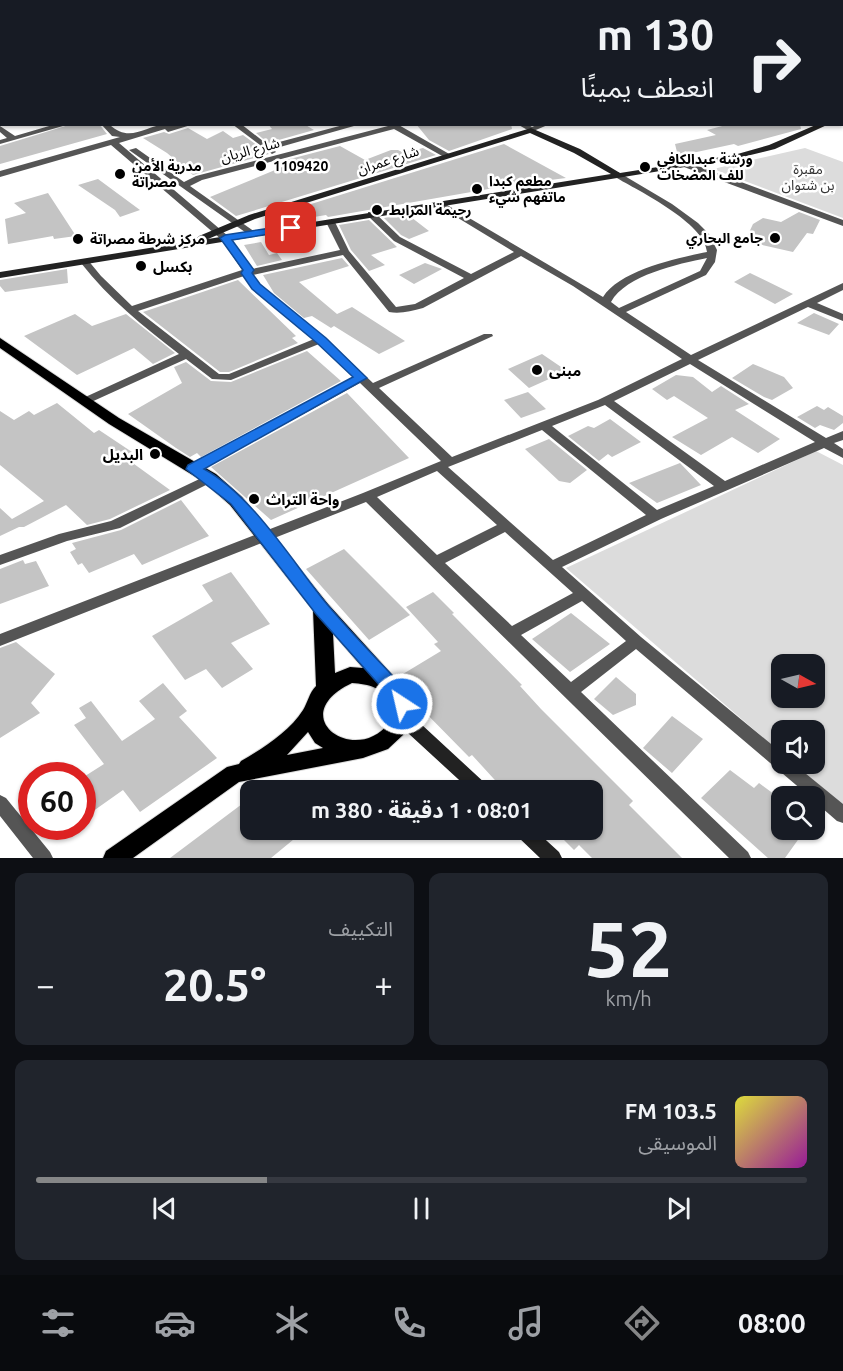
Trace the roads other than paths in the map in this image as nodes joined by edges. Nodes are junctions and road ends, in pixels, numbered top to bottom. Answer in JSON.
{"nodes":[{"id":1,"x":60,"y":126,"type":"edge"},
{"id":2,"x":106,"y":126,"type":"edge"},
{"id":3,"x":169,"y":126,"type":"edge"},
{"id":4,"x":182,"y":126,"type":"edge"},
{"id":5,"x":238,"y":126,"type":"edge"},
{"id":6,"x":347,"y":126,"type":"edge"},
{"id":7,"x":392,"y":126,"type":"edge"},
{"id":8,"x":524,"y":126,"type":"edge"},
{"id":9,"x":542,"y":126,"type":"edge"},
{"id":10,"x":808,"y":126,"type":"edge"},
{"id":11,"x":821,"y":126,"type":"edge"},
{"id":12,"x":0,"y":128,"type":"edge"},
{"id":13,"x":531,"y":130,"type":"junction"},
{"id":14,"x":313,"y":132,"type":"junction"},
{"id":15,"x":803,"y":134,"type":"junction"},
{"id":16,"x":14,"y":139,"type":"junction"},
{"id":17,"x":116,"y":140,"type":"junction"},
{"id":18,"x":0,"y":142,"type":"edge"},
{"id":19,"x":329,"y":145,"type":"junction"},
{"id":20,"x":266,"y":148,"type":"junction"},
{"id":21,"x":447,"y":155,"type":"junction"},
{"id":22,"x":277,"y":156,"type":"junction"},
{"id":23,"x":687,"y":165,"type":"junction"},
{"id":24,"x":0,"y":174,"type":"edge"},
{"id":25,"x":618,"y":175,"type":"junction"},
{"id":26,"x":184,"y":186,"type":"junction"},
{"id":27,"x":439,"y":204,"type":"junction"},
{"id":28,"x":372,"y":214,"type":"junction"},
{"id":29,"x":331,"y":222,"type":"junction"},
{"id":30,"x":237,"y":223,"type":"junction"},
{"id":31,"x":843,"y":223,"type":"edge"},
{"id":32,"x":252,"y":234,"type":"junction"},
{"id":33,"x":221,"y":235,"type":"junction"},
{"id":34,"x":345,"y":252,"type":"junction"},
{"id":35,"x":521,"y":252,"type":"junction"},
{"id":36,"x":712,"y":255,"type":"junction"},
{"id":37,"x":84,"y":261,"type":"junction"},
{"id":38,"x":247,"y":272,"type":"junction"},
{"id":39,"x":0,"y":275,"type":"edge"},
{"id":40,"x":471,"y":278,"type":"junction"},
{"id":41,"x":843,"y":286,"type":"edge"},
{"id":42,"x":605,"y":303,"type":"junction"},
{"id":43,"x":809,"y":303,"type":"junction"},
{"id":44,"x":130,"y":310,"type":"junction"},
{"id":45,"x":618,"y":312,"type":"junction"},
{"id":46,"x":843,"y":318,"type":"edge"},
{"id":47,"x":488,"y":336,"type":"dead end"},
{"id":48,"x":321,"y":340,"type":"junction"},
{"id":49,"x":0,"y":342,"type":"edge"},
{"id":50,"x":187,"y":354,"type":"junction"},
{"id":51,"x":691,"y":360,"type":"junction"},
{"id":52,"x":361,"y":378,"type":"junction"},
{"id":53,"x":372,"y":387,"type":"junction"},
{"id":54,"x":606,"y":400,"type":"junction"},
{"id":55,"x":85,"y":401,"type":"junction"},
{"id":56,"x":544,"y":425,"type":"junction"},
{"id":57,"x":843,"y":435,"type":"edge"},
{"id":58,"x":825,"y":444,"type":"junction"},
{"id":59,"x":843,"y":454,"type":"edge"},
{"id":60,"x":444,"y":464,"type":"junction"},
{"id":61,"x":193,"y":469,"type":"junction"},
{"id":62,"x":210,"y":478,"type":"junction"},
{"id":63,"x":724,"y":487,"type":"junction"},
{"id":64,"x":368,"y":496,"type":"junction"},
{"id":65,"x":656,"y":516,"type":"junction"},
{"id":66,"x":507,"y":525,"type":"junction"},
{"id":67,"x":266,"y":536,"type":"junction"},
{"id":68,"x":0,"y":560,"type":"edge"},
{"id":69,"x":435,"y":562,"type":"junction"},
{"id":70,"x":552,"y":566,"type":"junction"},
{"id":71,"x":584,"y":594,"type":"junction"},
{"id":72,"x":322,"y":609,"type":"junction"},
{"id":73,"x":509,"y":634,"type":"junction"},
{"id":74,"x":0,"y":640,"type":"edge"},
{"id":75,"x":636,"y":641,"type":"junction"},
{"id":76,"x":389,"y":684,"type":"junction"},
{"id":77,"x":326,"y":686,"type":"junction"},
{"id":78,"x":569,"y":692,"type":"junction"},
{"id":79,"x":312,"y":714,"type":"junction"},
{"id":80,"x":402,"y":717,"type":"junction"},
{"id":81,"x":363,"y":748,"type":"junction"},
{"id":82,"x":771,"y":754,"type":"edge"},
{"id":83,"x":234,"y":774,"type":"junction"},
{"id":84,"x":795,"y":774,"type":"edge"},
{"id":85,"x":470,"y":780,"type":"edge"},
{"id":86,"x":0,"y":803,"type":"edge"},
{"id":87,"x":843,"y":815,"type":"edge"},
{"id":88,"x":534,"y":840,"type":"edge"},
{"id":89,"x":44,"y":858,"type":"edge"},
{"id":90,"x":114,"y":858,"type":"edge"},
{"id":91,"x":553,"y":858,"type":"edge"},
{"id":92,"x":742,"y":858,"type":"edge"}],
"edges":[{"from":1,"to":16,"type":"street"},
{"from":2,"to":17,"type":"street"},
{"from":3,"to":17,"type":"street"},
{"from":4,"to":17,"type":"street"},
{"from":5,"to":20,"type":"street"},
{"from":6,"to":14,"type":"street"},
{"from":7,"to":19,"type":"street","name":"شارع الريان"},
{"from":7,"to":21,"type":"street"},
{"from":8,"to":13,"type":"street"},
{"from":9,"to":13,"type":"street","name":"شارع عمران"},
{"from":10,"to":15,"type":"main road"},
{"from":11,"to":15,"type":"main road"},
{"from":12,"to":16,"type":"street"},
{"from":13,"to":21,"type":"main road","name":"شارع عمران"},
{"from":13,"to":25,"type":"main road"},
{"from":14,"to":19,"type":"street"},
{"from":14,"to":20,"type":"street"},
{"from":15,"to":23,"type":"main road"},
{"from":16,"to":18,"type":"street"},
{"from":17,"to":24,"type":"street"},
{"from":17,"to":26,"type":"street"},
{"from":17,"to":33,"type":"street"},
{"from":19,"to":22,"type":"street","name":"شارع الريان"},
{"from":20,"to":22,"type":"street"},
{"from":21,"to":30,"type":"main road","name":"شارع عمران"},
{"from":22,"to":26,"type":"street","name":"شارع الريان"},
{"from":23,"to":25,"type":"main road"},
{"from":23,"to":31,"type":"street"},
{"from":25,"to":27,"type":"main road"},
{"from":25,"to":36,"type":"street"},
{"from":26,"to":30,"type":"street"},
{"from":27,"to":28,"type":"main road"},
{"from":27,"to":35,"type":"street"},
{"from":28,"to":29,"type":"main road"},
{"from":28,"to":40,"type":"street"},
{"from":29,"to":32,"type":"main road"},
{"from":29,"to":34,"type":"street"},
{"from":30,"to":32,"type":"street"},
{"from":30,"to":33,"type":"main road","name":"شارع عمران"},
{"from":32,"to":33,"type":"main road"},
{"from":33,"to":37,"type":"main road"},
{"from":33,"to":38,"type":"street"},
{"from":34,"to":38,"type":"street"},
{"from":34,"to":40,"type":"street"},
{"from":35,"to":40,"type":"street"},
{"from":35,"to":42,"type":"street"},
{"from":36,"to":42,"type":"street"},
{"from":36,"to":45,"type":"street"},
{"from":37,"to":39,"type":"main road"},
{"from":37,"to":44,"type":"street"},
{"from":38,"to":44,"type":"street"},
{"from":38,"to":48,"type":"street"},
{"from":41,"to":43,"type":"street"},
{"from":42,"to":45,"type":"street"},
{"from":43,"to":46,"type":"street"},
{"from":43,"to":51,"type":"street"},
{"from":44,"to":50,"type":"street"},
{"from":45,"to":51,"type":"street"},
{"from":47,"to":53,"type":"street"},
{"from":48,"to":50,"type":"street"},
{"from":48,"to":52,"type":"street"},
{"from":49,"to":55,"type":"main road"},
{"from":50,"to":55,"type":"street"},
{"from":51,"to":54,"type":"street"},
{"from":51,"to":58,"type":"street"},
{"from":52,"to":53,"type":"street"},
{"from":52,"to":61,"type":"street"},
{"from":53,"to":60,"type":"street"},
{"from":54,"to":56,"type":"street"},
{"from":54,"to":63,"type":"street"},
{"from":55,"to":61,"type":"main road"},
{"from":56,"to":60,"type":"street"},
{"from":56,"to":65,"type":"street"},
{"from":57,"to":58,"type":"street"},
{"from":58,"to":59,"type":"street"},
{"from":58,"to":63,"type":"street"},
{"from":60,"to":64,"type":"street"},
{"from":60,"to":66,"type":"street"},
{"from":61,"to":62,"type":"main road"},
{"from":62,"to":67,"type":"main road"},
{"from":62,"to":68,"type":"street"},
{"from":63,"to":65,"type":"street"},
{"from":64,"to":67,"type":"street"},
{"from":64,"to":69,"type":"street"},
{"from":65,"to":70,"type":"street"},
{"from":66,"to":69,"type":"street"},
{"from":66,"to":70,"type":"street"},
{"from":67,"to":72,"type":"main road"},
{"from":67,"to":74,"type":"street"},
{"from":69,"to":73,"type":"street"},
{"from":70,"to":71,"type":"street"},
{"from":71,"to":73,"type":"street"},
{"from":71,"to":75,"type":"street"},
{"from":72,"to":76,"type":"main road"},
{"from":72,"to":77,"type":"main road"},
{"from":73,"to":78,"type":"street"},
{"from":75,"to":78,"type":"street"},
{"from":75,"to":82,"type":"street"},
{"from":76,"to":77,"type":"main road"},
{"from":76,"to":80,"type":"main road"},
{"from":77,"to":79,"type":"main road"},
{"from":78,"to":92,"type":"street"},
{"from":79,"to":81,"type":"main road"},
{"from":79,"to":83,"type":"main road"},
{"from":80,"to":81,"type":"main road"},
{"from":80,"to":85,"type":"main road"},
{"from":81,"to":83,"type":"main road"},
{"from":83,"to":90,"type":"main road"},
{"from":84,"to":87,"type":"street"},
{"from":86,"to":89,"type":"street"},
{"from":88,"to":91,"type":"main road"}]}
